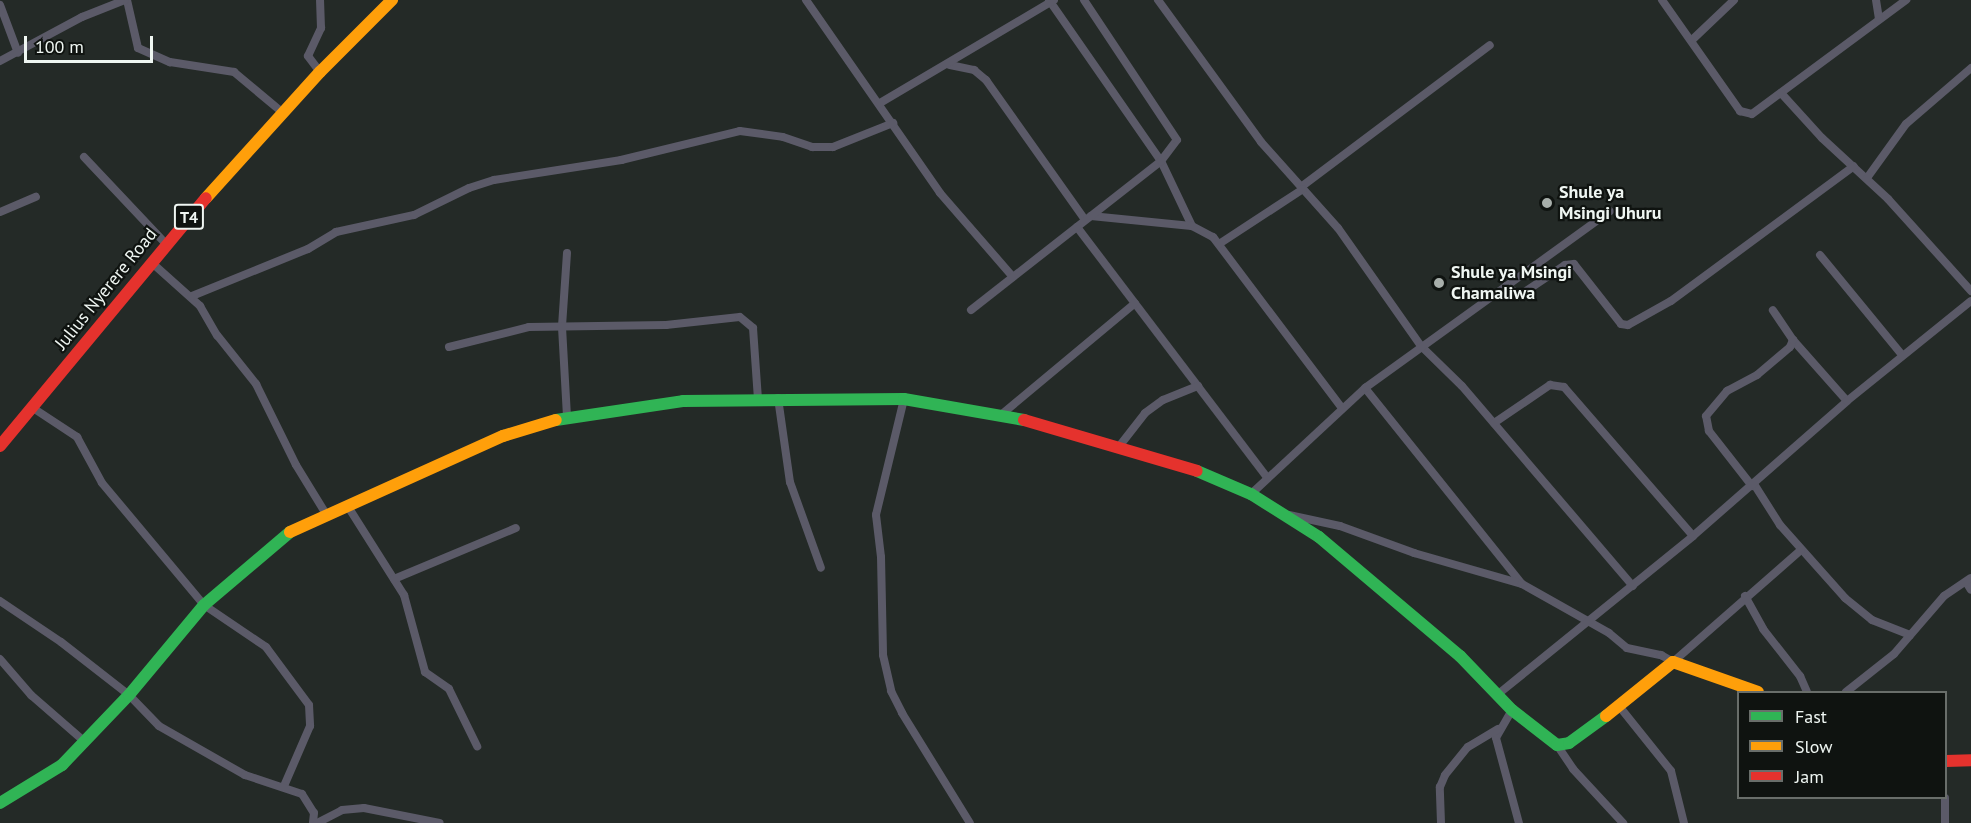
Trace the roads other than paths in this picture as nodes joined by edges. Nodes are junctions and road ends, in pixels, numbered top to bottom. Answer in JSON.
{"nodes":[{"id":1,"x":126,"y":0,"type":"edge"},
{"id":2,"x":320,"y":0,"type":"edge"},
{"id":3,"x":392,"y":0,"type":"edge"},
{"id":4,"x":806,"y":0,"type":"edge"},
{"id":5,"x":1084,"y":0,"type":"edge"},
{"id":6,"x":1158,"y":0,"type":"edge"},
{"id":7,"x":1662,"y":0,"type":"edge"},
{"id":8,"x":1734,"y":0,"type":"edge"},
{"id":9,"x":1876,"y":0,"type":"edge"},
{"id":10,"x":1906,"y":0,"type":"edge"},
{"id":11,"x":1051,"y":1,"type":"edge"},
{"id":12,"x":0,"y":4,"type":"edge"},
{"id":13,"x":1879,"y":19,"type":"junction"},
{"id":14,"x":1692,"y":40,"type":"junction"},
{"id":15,"x":1490,"y":45,"type":"dead end"},
{"id":16,"x":18,"y":53,"type":"junction"},
{"id":17,"x":0,"y":61,"type":"edge"},
{"id":18,"x":950,"y":65,"type":"junction"},
{"id":19,"x":1971,"y":68,"type":"edge"},
{"id":20,"x":320,"y":72,"type":"junction"},
{"id":21,"x":1781,"y":93,"type":"junction"},
{"id":22,"x":880,"y":103,"type":"junction"},
{"id":23,"x":283,"y":113,"type":"junction"},
{"id":24,"x":893,"y":123,"type":"junction"},
{"id":25,"x":84,"y":157,"type":"dead end"},
{"id":26,"x":1161,"y":161,"type":"junction"},
{"id":27,"x":1854,"y":166,"type":"junction"},
{"id":28,"x":1867,"y":178,"type":"junction"},
{"id":29,"x":1302,"y":188,"type":"junction"},
{"id":30,"x":36,"y":197,"type":"dead end"},
{"id":31,"x":1610,"y":211,"type":"dead end"},
{"id":32,"x":0,"y":212,"type":"edge"},
{"id":33,"x":1088,"y":218,"type":"junction"},
{"id":34,"x":1192,"y":226,"type":"junction"},
{"id":35,"x":1077,"y":227,"type":"junction"},
{"id":36,"x":166,"y":244,"type":"junction"},
{"id":37,"x":1219,"y":244,"type":"junction"},
{"id":38,"x":567,"y":253,"type":"dead end"},
{"id":39,"x":1820,"y":255,"type":"dead end"},
{"id":40,"x":151,"y":262,"type":"junction"},
{"id":41,"x":1013,"y":277,"type":"junction"},
{"id":42,"x":1506,"y":286,"type":"junction"},
{"id":43,"x":1971,"y":291,"type":"edge"},
{"id":44,"x":192,"y":296,"type":"junction"},
{"id":45,"x":1971,"y":301,"type":"edge"},
{"id":46,"x":1134,"y":303,"type":"junction"},
{"id":47,"x":971,"y":310,"type":"dead end"},
{"id":48,"x":1773,"y":310,"type":"dead end"},
{"id":49,"x":562,"y":327,"type":"junction"},
{"id":50,"x":1793,"y":340,"type":"junction"},
{"id":51,"x":1421,"y":346,"type":"junction"},
{"id":52,"x":448,"y":347,"type":"dead end"},
{"id":53,"x":1902,"y":355,"type":"junction"},
{"id":54,"x":1198,"y":386,"type":"junction"},
{"id":55,"x":1365,"y":388,"type":"junction"},
{"id":56,"x":778,"y":398,"type":"junction"},
{"id":57,"x":758,"y":399,"type":"junction"},
{"id":58,"x":904,"y":399,"type":"junction"},
{"id":59,"x":1847,"y":401,"type":"junction"},
{"id":60,"x":33,"y":408,"type":"junction"},
{"id":61,"x":1342,"y":408,"type":"junction"},
{"id":62,"x":1002,"y":414,"type":"junction"},
{"id":63,"x":567,"y":417,"type":"junction"},
{"id":64,"x":1494,"y":423,"type":"junction"},
{"id":65,"x":1121,"y":444,"type":"junction"},
{"id":66,"x":0,"y":446,"type":"edge"},
{"id":67,"x":1267,"y":477,"type":"junction"},
{"id":68,"x":1753,"y":485,"type":"junction"},
{"id":69,"x":1251,"y":494,"type":"junction"},
{"id":70,"x":347,"y":505,"type":"junction"},
{"id":71,"x":326,"y":514,"type":"junction"},
{"id":72,"x":1289,"y":515,"type":"junction"},
{"id":73,"x":516,"y":528,"type":"dead end"},
{"id":74,"x":1693,"y":536,"type":"junction"},
{"id":75,"x":1801,"y":550,"type":"junction"},
{"id":76,"x":821,"y":567,"type":"dead end"},
{"id":77,"x":394,"y":579,"type":"junction"},
{"id":78,"x":1969,"y":583,"type":"edge"},
{"id":79,"x":1521,"y":584,"type":"junction"},
{"id":80,"x":1633,"y":586,"type":"junction"},
{"id":81,"x":1745,"y":596,"type":"junction"},
{"id":82,"x":0,"y":601,"type":"edge"},
{"id":83,"x":204,"y":605,"type":"junction"},
{"id":84,"x":1588,"y":621,"type":"junction"},
{"id":85,"x":1910,"y":635,"type":"junction"},
{"id":86,"x":0,"y":658,"type":"edge"},
{"id":87,"x":1673,"y":662,"type":"junction"},
{"id":88,"x":1753,"y":691,"type":"edge"},
{"id":89,"x":1806,"y":691,"type":"edge"},
{"id":90,"x":1848,"y":691,"type":"edge"},
{"id":91,"x":129,"y":695,"type":"junction"},
{"id":92,"x":1497,"y":695,"type":"junction"},
{"id":93,"x":1618,"y":705,"type":"junction"},
{"id":94,"x":1512,"y":710,"type":"junction"},
{"id":95,"x":1498,"y":729,"type":"junction"},
{"id":96,"x":85,"y":742,"type":"junction"},
{"id":97,"x":1557,"y":745,"type":"junction"},
{"id":98,"x":477,"y":746,"type":"dead end"},
{"id":99,"x":1971,"y":760,"type":"edge"},
{"id":100,"x":1947,"y":761,"type":"edge"},
{"id":101,"x":285,"y":786,"type":"junction"},
{"id":102,"x":1945,"y":799,"type":"edge"},
{"id":103,"x":0,"y":803,"type":"edge"},
{"id":104,"x":315,"y":823,"type":"edge"},
{"id":105,"x":440,"y":823,"type":"edge"},
{"id":106,"x":970,"y":823,"type":"edge"},
{"id":107,"x":1441,"y":823,"type":"edge"},
{"id":108,"x":1519,"y":823,"type":"edge"},
{"id":109,"x":1623,"y":823,"type":"edge"},
{"id":110,"x":1684,"y":823,"type":"edge"},
{"id":111,"x":1945,"y":823,"type":"edge"}],
"edges":[{"from":1,"to":16,"type":"street"},
{"from":1,"to":23,"type":"street"},
{"from":2,"to":20,"type":"street"},
{"from":3,"to":20,"type":"main road","name":"Julius Nyerere Road","number":"T4"},
{"from":4,"to":22,"type":"street"},
{"from":5,"to":26,"type":"street"},
{"from":6,"to":29,"type":"street"},
{"from":7,"to":14,"type":"street"},
{"from":8,"to":14,"type":"street"},
{"from":9,"to":13,"type":"street"},
{"from":10,"to":13,"type":"street"},
{"from":11,"to":18,"type":"street"},
{"from":11,"to":26,"type":"street"},
{"from":12,"to":16,"type":"street"},
{"from":13,"to":21,"type":"street"},
{"from":14,"to":21,"type":"street"},
{"from":15,"to":29,"type":"street"},
{"from":16,"to":17,"type":"street"},
{"from":18,"to":22,"type":"street"},
{"from":18,"to":33,"type":"street"},
{"from":19,"to":28,"type":"street"},
{"from":20,"to":23,"type":"main road","name":"Julius Nyerere Road","number":"T4"},
{"from":21,"to":27,"type":"street"},
{"from":22,"to":24,"type":"street"},
{"from":23,"to":36,"type":"main road","name":"Julius Nyerere Road","number":"T4"},
{"from":24,"to":41,"type":"street"},
{"from":24,"to":44,"type":"street"},
{"from":25,"to":36,"type":"street"},
{"from":26,"to":33,"type":"street"},
{"from":26,"to":34,"type":"street"},
{"from":27,"to":28,"type":"street"},
{"from":27,"to":42,"type":"street"},
{"from":28,"to":43,"type":"street"},
{"from":29,"to":37,"type":"street"},
{"from":29,"to":51,"type":"street"},
{"from":30,"to":32,"type":"street"},
{"from":31,"to":42,"type":"street"},
{"from":33,"to":34,"type":"street"},
{"from":33,"to":35,"type":"street"},
{"from":34,"to":37,"type":"street"},
{"from":35,"to":41,"type":"street"},
{"from":35,"to":46,"type":"street"},
{"from":36,"to":40,"type":"main road","name":"Julius Nyerere Road","number":"T4"},
{"from":37,"to":61,"type":"street"},
{"from":38,"to":49,"type":"street"},
{"from":39,"to":53,"type":"street"},
{"from":40,"to":44,"type":"street"},
{"from":40,"to":60,"type":"main road","name":"Julius Nyerere Road","number":"T4"},
{"from":41,"to":47,"type":"street"},
{"from":42,"to":51,"type":"street"},
{"from":44,"to":71,"type":"street"},
{"from":45,"to":53,"type":"street"},
{"from":46,"to":54,"type":"street"},
{"from":46,"to":62,"type":"street"},
{"from":48,"to":50,"type":"street"},
{"from":49,"to":52,"type":"street"},
{"from":49,"to":57,"type":"street"},
{"from":49,"to":63,"type":"street"},
{"from":50,"to":59,"type":"street"},
{"from":50,"to":68,"type":"street"},
{"from":51,"to":55,"type":"street"},
{"from":51,"to":64,"type":"street"},
{"from":53,"to":59,"type":"street"},
{"from":54,"to":65,"type":"street"},
{"from":54,"to":67,"type":"street"},
{"from":55,"to":61,"type":"street"},
{"from":55,"to":79,"type":"street"},
{"from":56,"to":57,"type":"main road"},
{"from":56,"to":58,"type":"main road"},
{"from":56,"to":76,"type":"street"},
{"from":57,"to":63,"type":"main road"},
{"from":58,"to":62,"type":"main road"},
{"from":58,"to":106,"type":"street"},
{"from":59,"to":68,"type":"street"},
{"from":60,"to":66,"type":"main road","name":"Julius Nyerere Road","number":"T4"},
{"from":60,"to":83,"type":"street"},
{"from":61,"to":67,"type":"street"},
{"from":62,"to":65,"type":"main road"},
{"from":63,"to":70,"type":"main road"},
{"from":64,"to":74,"type":"street"},
{"from":64,"to":80,"type":"street"},
{"from":65,"to":69,"type":"main road"},
{"from":67,"to":69,"type":"street"},
{"from":68,"to":74,"type":"street"},
{"from":68,"to":75,"type":"street"},
{"from":69,"to":72,"type":"main road"},
{"from":70,"to":71,"type":"main road"},
{"from":70,"to":77,"type":"street"},
{"from":71,"to":83,"type":"main road"},
{"from":72,"to":79,"type":"street"},
{"from":72,"to":92,"type":"main road"},
{"from":73,"to":77,"type":"street"},
{"from":74,"to":80,"type":"street"},
{"from":75,"to":81,"type":"street"},
{"from":75,"to":85,"type":"street"},
{"from":77,"to":98,"type":"street"},
{"from":78,"to":85,"type":"street"},
{"from":79,"to":84,"type":"street"},
{"from":80,"to":84,"type":"street"},
{"from":81,"to":87,"type":"street"},
{"from":81,"to":89,"type":"street"},
{"from":82,"to":91,"type":"street"},
{"from":83,"to":91,"type":"main road"},
{"from":83,"to":101,"type":"street"},
{"from":84,"to":87,"type":"street"},
{"from":84,"to":92,"type":"street"},
{"from":85,"to":90,"type":"street"},
{"from":86,"to":96,"type":"street"},
{"from":87,"to":88,"type":"main road"},
{"from":87,"to":93,"type":"main road"},
{"from":91,"to":96,"type":"main road"},
{"from":91,"to":101,"type":"street"},
{"from":92,"to":94,"type":"main road"},
{"from":93,"to":97,"type":"main road"},
{"from":93,"to":110,"type":"street"},
{"from":94,"to":95,"type":"street"},
{"from":94,"to":97,"type":"main road"},
{"from":95,"to":107,"type":"street"},
{"from":95,"to":108,"type":"street"},
{"from":96,"to":103,"type":"main road"},
{"from":97,"to":109,"type":"street"},
{"from":99,"to":100,"type":"main road"},
{"from":101,"to":104,"type":"street"},
{"from":102,"to":111,"type":"street"},
{"from":104,"to":105,"type":"street"}]}
